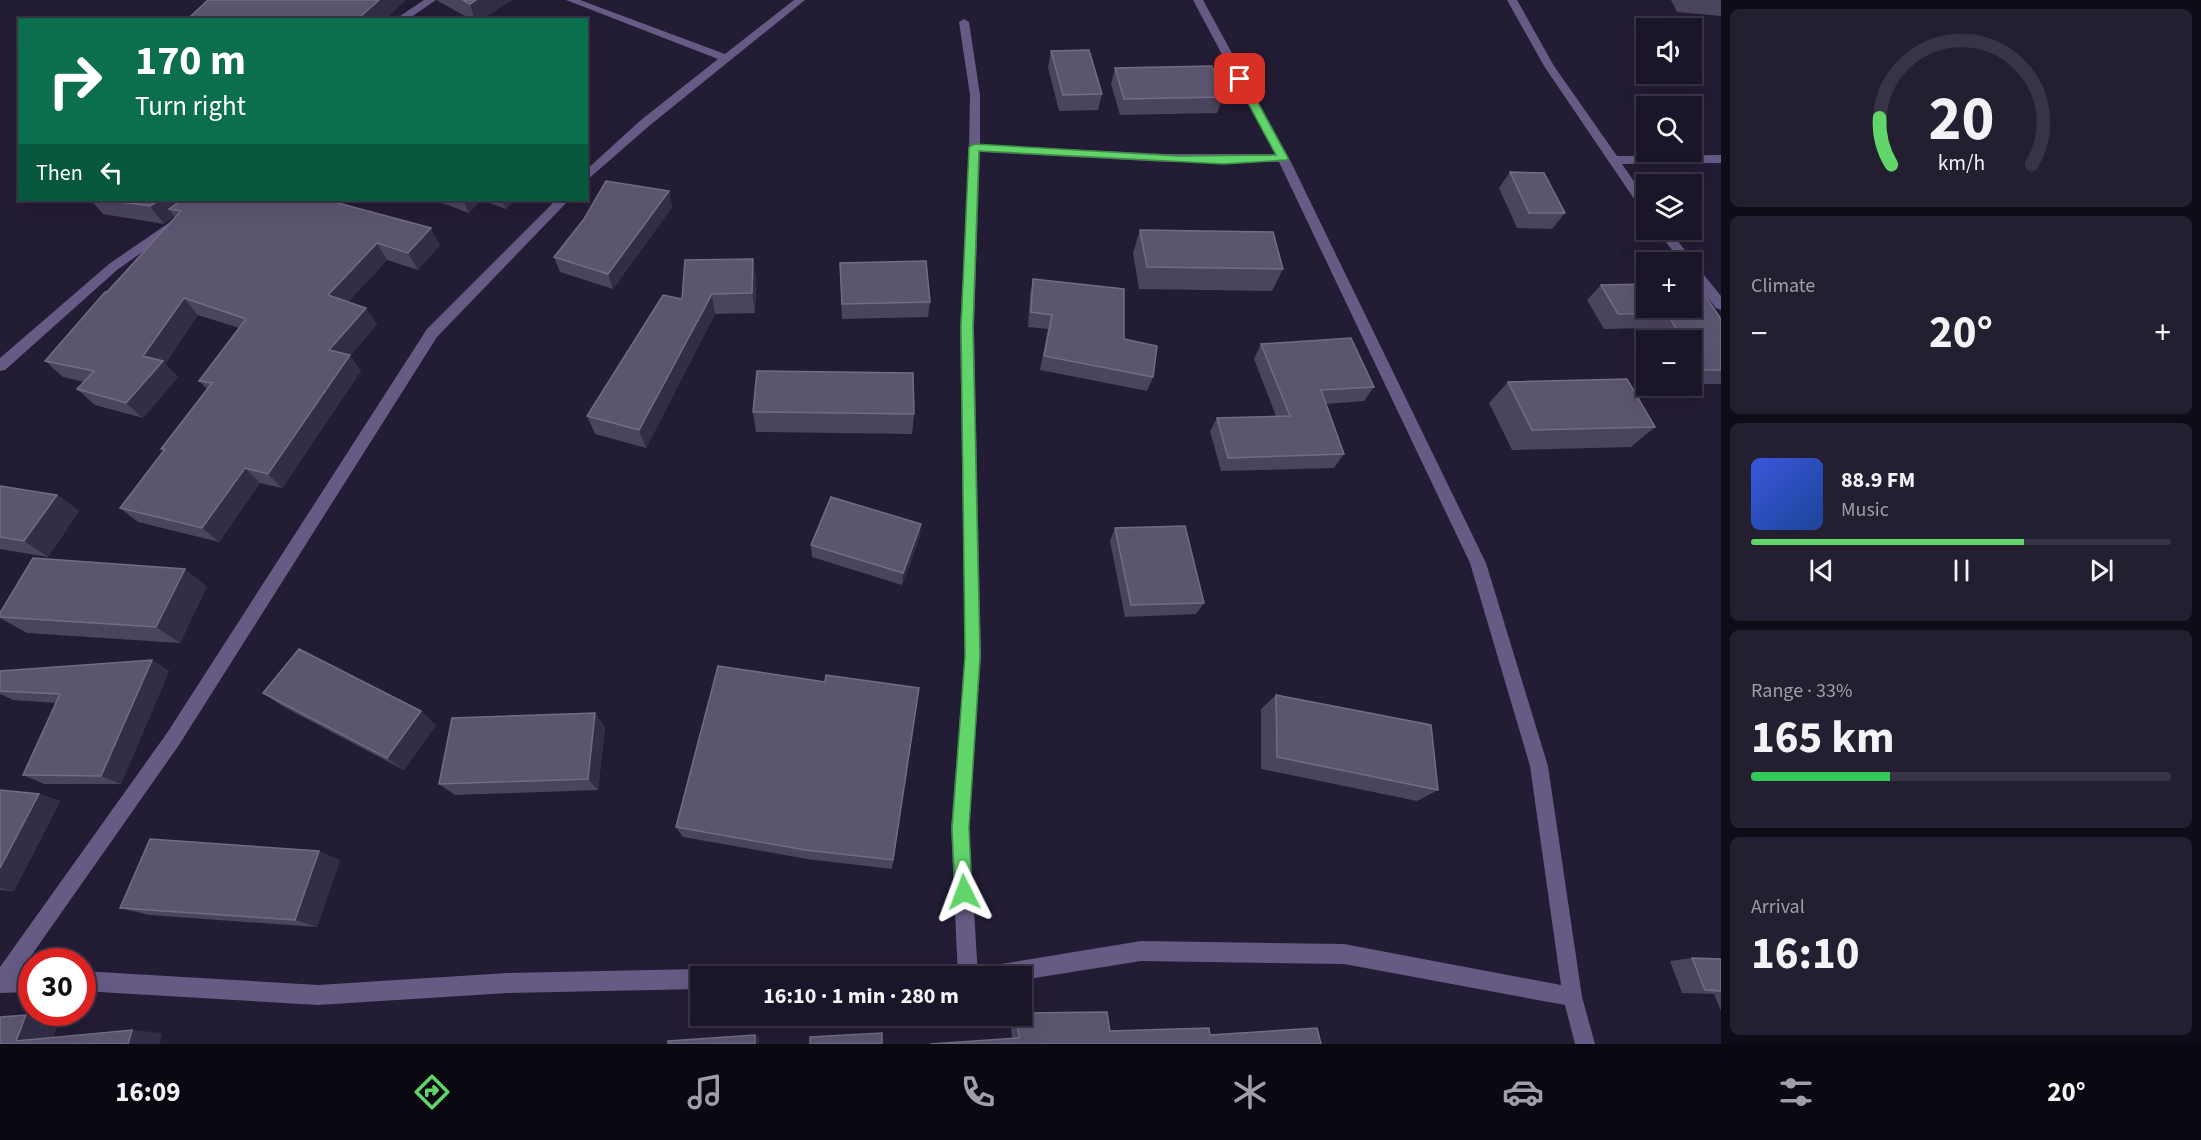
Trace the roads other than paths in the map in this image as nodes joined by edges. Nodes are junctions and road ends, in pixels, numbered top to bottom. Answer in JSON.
{"nodes":[{"id":1,"x":431,"y":0,"type":"edge"},
{"id":2,"x":571,"y":0,"type":"edge"},
{"id":3,"x":800,"y":0,"type":"edge"},
{"id":4,"x":1198,"y":0,"type":"edge"},
{"id":5,"x":1512,"y":0,"type":"edge"},
{"id":6,"x":402,"y":18,"type":"edge"},
{"id":7,"x":964,"y":22,"type":"dead end"},
{"id":8,"x":727,"y":59,"type":"junction"},
{"id":9,"x":974,"y":147,"type":"junction"},
{"id":10,"x":1283,"y":158,"type":"junction"},
{"id":11,"x":1721,"y":159,"type":"edge"},
{"id":12,"x":1613,"y":160,"type":"junction"},
{"id":13,"x":588,"y":175,"type":"edge"},
{"id":14,"x":1636,"y":193,"type":"edge"},
{"id":15,"x":209,"y":201,"type":"edge"},
{"id":16,"x":562,"y":201,"type":"edge"},
{"id":17,"x":1671,"y":240,"type":"edge"},
{"id":18,"x":1680,"y":252,"type":"edge"},
{"id":19,"x":1702,"y":281,"type":"edge"},
{"id":20,"x":1721,"y":305,"type":"edge"},
{"id":21,"x":0,"y":366,"type":"edge"},
{"id":22,"x":967,"y":966,"type":"edge"},
{"id":23,"x":1032,"y":969,"type":"edge"},
{"id":24,"x":690,"y":979,"type":"edge"},
{"id":25,"x":18,"y":982,"type":"edge"},
{"id":26,"x":96,"y":982,"type":"edge"},
{"id":27,"x":0,"y":983,"type":"edge"},
{"id":28,"x":1572,"y":997,"type":"junction"},
{"id":29,"x":1585,"y":1044,"type":"edge"}],
"edges":[{"from":1,"to":6,"type":"street"},
{"from":2,"to":8,"type":"street"},
{"from":3,"to":8,"type":"street"},
{"from":4,"to":10,"type":"street"},
{"from":5,"to":12,"type":"street"},
{"from":7,"to":9,"type":"street"},
{"from":8,"to":13,"type":"street"},
{"from":9,"to":10,"type":"street"},
{"from":9,"to":22,"type":"street"},
{"from":10,"to":28,"type":"street"},
{"from":11,"to":12,"type":"street"},
{"from":12,"to":14,"type":"street"},
{"from":15,"to":21,"type":"street"},
{"from":16,"to":27,"type":"street"},
{"from":17,"to":18,"type":"street"},
{"from":19,"to":20,"type":"street"},
{"from":23,"to":28,"type":"street"},
{"from":24,"to":26,"type":"street"},
{"from":25,"to":27,"type":"street"},
{"from":28,"to":29,"type":"street"}]}
